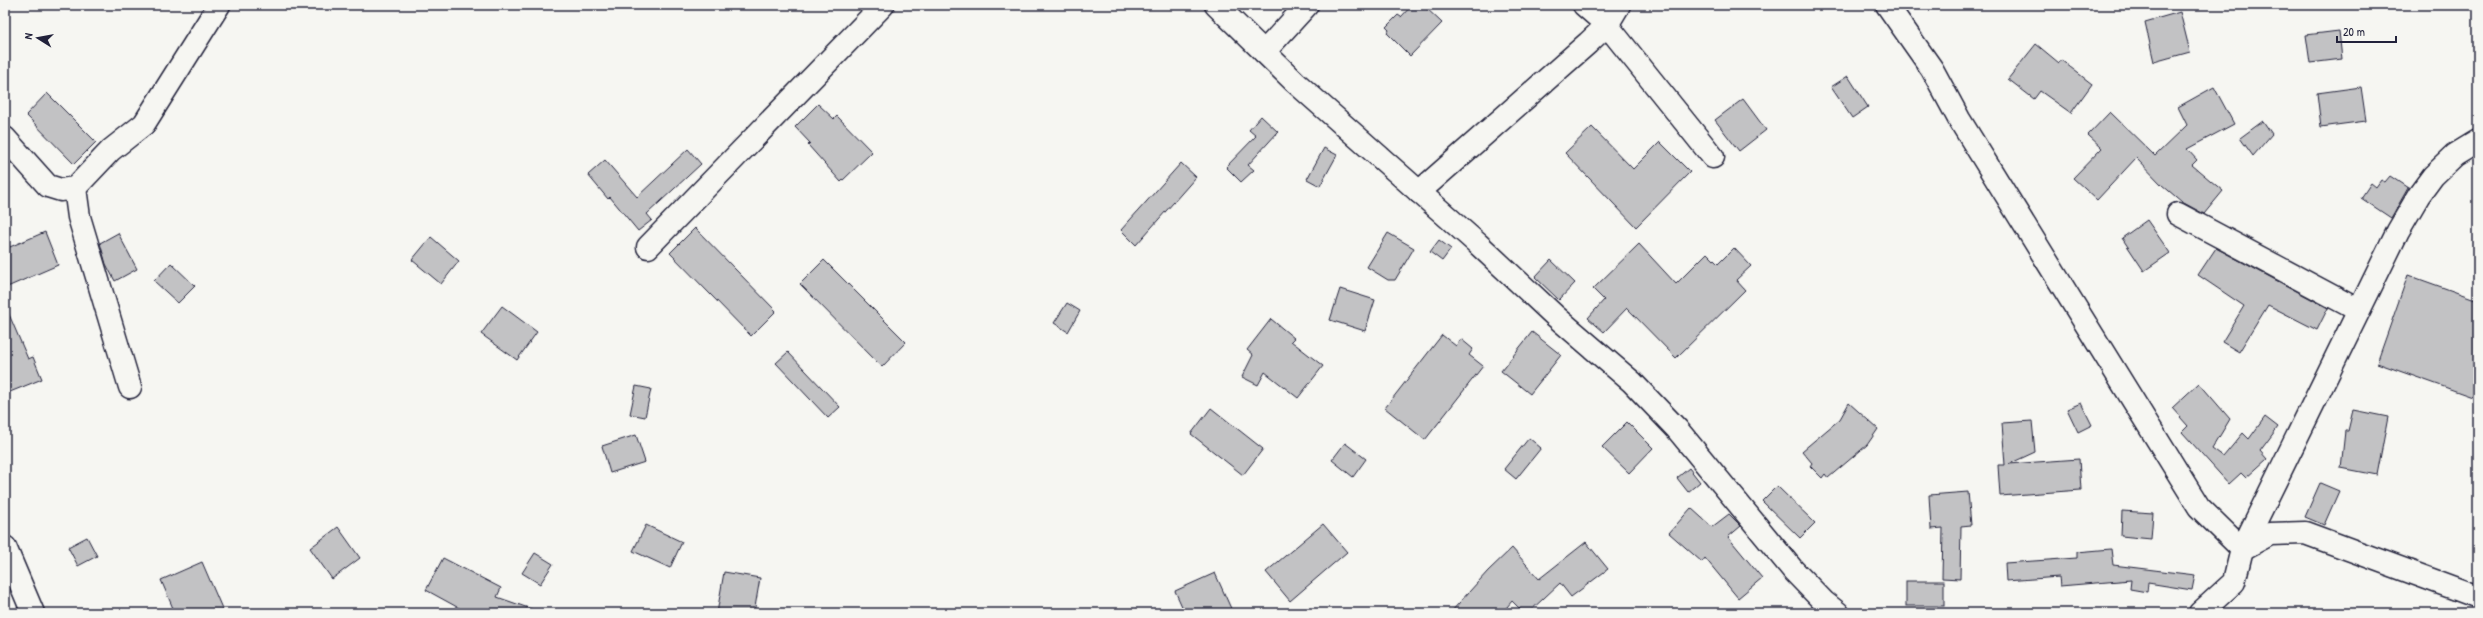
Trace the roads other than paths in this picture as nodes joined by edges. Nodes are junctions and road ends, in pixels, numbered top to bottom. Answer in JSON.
{"nodes":[{"id":1,"x":219,"y":5,"type":"edge"},
{"id":2,"x":883,"y":5,"type":"edge"},
{"id":3,"x":1216,"y":5,"type":"edge"},
{"id":4,"x":1307,"y":5,"type":"edge"},
{"id":5,"x":1584,"y":5,"type":"edge"},
{"id":6,"x":1619,"y":5,"type":"edge"},
{"id":7,"x":1887,"y":5,"type":"edge"},
{"id":8,"x":1606,"y":25,"type":"junction"},
{"id":9,"x":1264,"y":52,"type":"junction"},
{"id":10,"x":5,"y":138,"type":"edge"},
{"id":11,"x":2478,"y":141,"type":"edge"},
{"id":12,"x":1713,"y":157,"type":"dead end"},
{"id":13,"x":76,"y":188,"type":"junction"},
{"id":14,"x":1419,"y":192,"type":"junction"},
{"id":15,"x":2178,"y":214,"type":"dead end"},
{"id":16,"x":648,"y":247,"type":"dead end"},
{"id":17,"x":2358,"y":310,"type":"junction"},
{"id":18,"x":130,"y":387,"type":"dead end"},
{"id":19,"x":5,"y":547,"type":"edge"},
{"id":20,"x":2242,"y":549,"type":"junction"},
{"id":21,"x":2478,"y":597,"type":"edge"},
{"id":22,"x":33,"y":613,"type":"edge"},
{"id":23,"x":1838,"y":613,"type":"edge"},
{"id":24,"x":2200,"y":613,"type":"edge"}],
"edges":[{"from":1,"to":13,"type":"street"},
{"from":2,"to":16,"type":"street"},
{"from":3,"to":9,"type":"street"},
{"from":4,"to":9,"type":"street"},
{"from":5,"to":8,"type":"street"},
{"from":6,"to":8,"type":"street"},
{"from":7,"to":20,"type":"street"},
{"from":8,"to":12,"type":"street"},
{"from":8,"to":14,"type":"street"},
{"from":9,"to":14,"type":"street"},
{"from":10,"to":13,"type":"street"},
{"from":11,"to":17,"type":"street"},
{"from":13,"to":18,"type":"street"},
{"from":14,"to":23,"type":"street"},
{"from":15,"to":17,"type":"street"},
{"from":17,"to":20,"type":"street"},
{"from":19,"to":22,"type":"street"},
{"from":20,"to":21,"type":"street"},
{"from":20,"to":24,"type":"street"}]}
